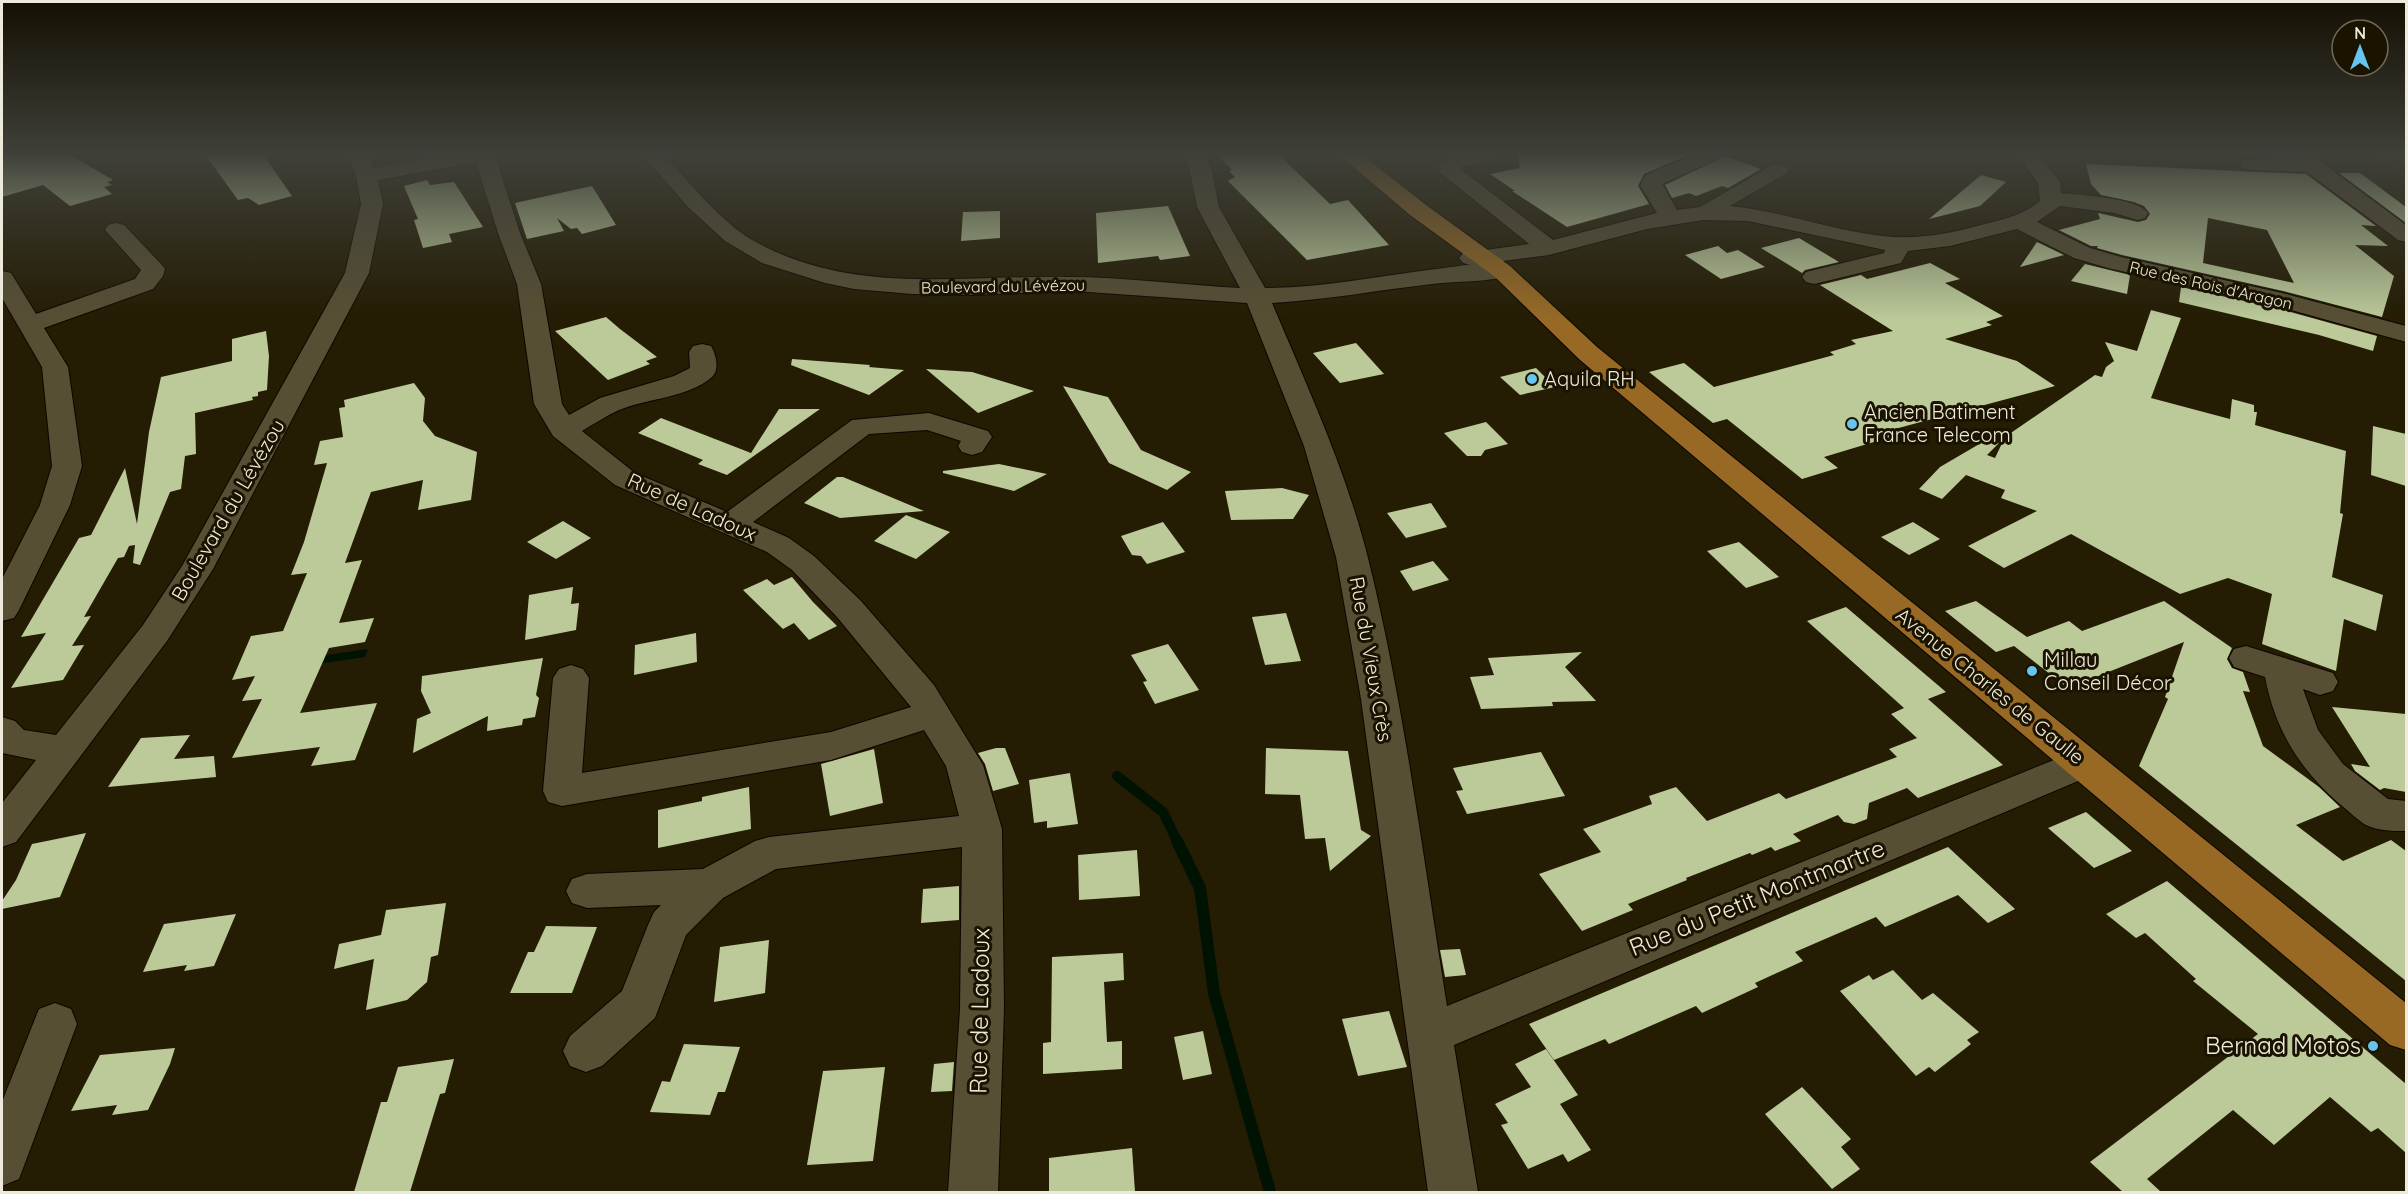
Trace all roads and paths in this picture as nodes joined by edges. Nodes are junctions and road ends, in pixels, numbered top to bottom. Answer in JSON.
{"nodes":[{"id":1,"x":371,"y":209,"type":"edge"},
{"id":2,"x":502,"y":209,"type":"edge"},
{"id":3,"x":705,"y":209,"type":"edge"},
{"id":4,"x":1209,"y":209,"type":"edge"},
{"id":5,"x":1499,"y":209,"type":"edge"},
{"id":6,"x":1666,"y":209,"type":"edge"},
{"id":7,"x":1711,"y":209,"type":"edge"},
{"id":8,"x":2045,"y":209,"type":"edge"},
{"id":9,"x":2123,"y":209,"type":"edge"},
{"id":10,"x":2371,"y":209,"type":"edge"},
{"id":11,"x":1418,"y":210,"type":"joint"},
{"id":12,"x":1706,"y":213,"type":"junction"},
{"id":13,"x":2137,"y":213,"type":"dead end"},
{"id":14,"x":1670,"y":216,"type":"junction"},
{"id":15,"x":2020,"y":222,"type":"junction"},
{"id":16,"x":116,"y":230,"type":"dead end"},
{"id":17,"x":2406,"y":235,"type":"edge"},
{"id":18,"x":1899,"y":244,"type":"junction"},
{"id":19,"x":1549,"y":248,"type":"junction"},
{"id":20,"x":1482,"y":265,"type":"junction"},
{"id":21,"x":1814,"y":277,"type":"dead end"},
{"id":22,"x":2,"y":278,"type":"edge"},
{"id":23,"x":1257,"y":296,"type":"junction"},
{"id":24,"x":30,"y":324,"type":"junction"},
{"id":25,"x":2406,"y":334,"type":"edge"},
{"id":26,"x":1574,"y":342,"type":"junction"},
{"id":27,"x":702,"y":352,"type":"dead end"},
{"id":28,"x":563,"y":430,"type":"junction"},
{"id":29,"x":972,"y":446,"type":"dead end"},
{"id":30,"x":729,"y":525,"type":"junction"},
{"id":31,"x":2,"y":610,"type":"edge"},
{"id":32,"x":2246,"y":658,"type":"dead end"},
{"id":33,"x":2282,"y":670,"type":"junction"},
{"id":34,"x":571,"y":678,"type":"dead end"},
{"id":35,"x":2320,"y":682,"type":"dead end"},
{"id":36,"x":933,"y":714,"type":"junction"},
{"id":37,"x":2,"y":731,"type":"edge"},
{"id":38,"x":66,"y":750,"type":"junction"},
{"id":39,"x":2084,"y":763,"type":"junction"},
{"id":40,"x":2406,"y":816,"type":"edge"},
{"id":41,"x":982,"y":829,"type":"junction"},
{"id":42,"x":2,"y":831,"type":"edge"},
{"id":43,"x":708,"y":886,"type":"junction"},
{"id":44,"x":587,"y":891,"type":"dead end"},
{"id":45,"x":55,"y":1024,"type":"dead end"},
{"id":46,"x":2406,"y":1030,"type":"edge"},
{"id":47,"x":1430,"y":1034,"type":"junction"},
{"id":48,"x":586,"y":1051,"type":"dead end"},
{"id":49,"x":2,"y":1162,"type":"edge"},
{"id":50,"x":973,"y":1192,"type":"edge"},
{"id":51,"x":1453,"y":1192,"type":"edge"}],
"edges":[{"from":1,"to":38,"type":"street","name":"Boulevard du Lévézou"},
{"from":2,"to":28,"type":"street","name":"Rue de Ladoux"},
{"from":3,"to":23,"type":"street","name":"Boulevard du Lévézou"},
{"from":4,"to":23,"type":"street","name":"Rue du Vieux Crès"},
{"from":5,"to":19,"type":"street"},
{"from":6,"to":14,"type":"street"},
{"from":7,"to":12,"type":"street"},
{"from":8,"to":15,"type":"street","name":"Boulevard du Lévézou"},
{"from":9,"to":13,"type":"street"},
{"from":10,"to":17,"type":"street"},
{"from":11,"to":20,"type":"main road","name":"Avenue Charles de Gaulle"},
{"from":11,"to":20,"type":"main road","name":"Avenue Charles de Gaulle"},
{"from":12,"to":14,"type":"street","name":"Boulevard du Lévézou"},
{"from":12,"to":18,"type":"street","name":"Boulevard du Lévézou"},
{"from":14,"to":19,"type":"street","name":"Boulevard du Lévézou"},
{"from":15,"to":18,"type":"street","name":"Boulevard du Lévézou"},
{"from":15,"to":25,"type":"street","name":"Rue des Rois d'Aragon"},
{"from":16,"to":24,"type":"street"},
{"from":18,"to":21,"type":"street"},
{"from":19,"to":20,"type":"street","name":"Boulevard du Lévézou"},
{"from":20,"to":23,"type":"street","name":"Boulevard du Lévézou"},
{"from":20,"to":26,"type":"main road","name":"Avenue Charles de Gaulle"},
{"from":20,"to":26,"type":"main road","name":"Avenue Charles de Gaulle"},
{"from":22,"to":24,"type":"street"},
{"from":23,"to":47,"type":"street","name":"Rue du Vieux Crès"},
{"from":24,"to":31,"type":"street"},
{"from":26,"to":39,"type":"main road","name":"Avenue Charles de Gaulle"},
{"from":27,"to":28,"type":"street"},
{"from":28,"to":30,"type":"street","name":"Rue de Ladoux"},
{"from":29,"to":30,"type":"street"},
{"from":30,"to":36,"type":"street","name":"Rue de Ladoux"},
{"from":32,"to":33,"type":"street"},
{"from":33,"to":35,"type":"street"},
{"from":33,"to":40,"type":"street"},
{"from":34,"to":36,"type":"street"},
{"from":36,"to":41,"type":"street","name":"Rue de Ladoux"},
{"from":37,"to":38,"type":"street"},
{"from":38,"to":42,"type":"street","name":"Boulevard du Lévézou"},
{"from":39,"to":46,"type":"main road","name":"Avenue Charles de Gaulle"},
{"from":39,"to":47,"type":"street","name":"Rue du Petit Montmartre"},
{"from":41,"to":43,"type":"street"},
{"from":41,"to":50,"type":"street","name":"Rue de Ladoux"},
{"from":43,"to":44,"type":"street"},
{"from":43,"to":48,"type":"street"},
{"from":45,"to":49,"type":"street"},
{"from":47,"to":51,"type":"street","name":"Rue du Vieux Crès"}]}
